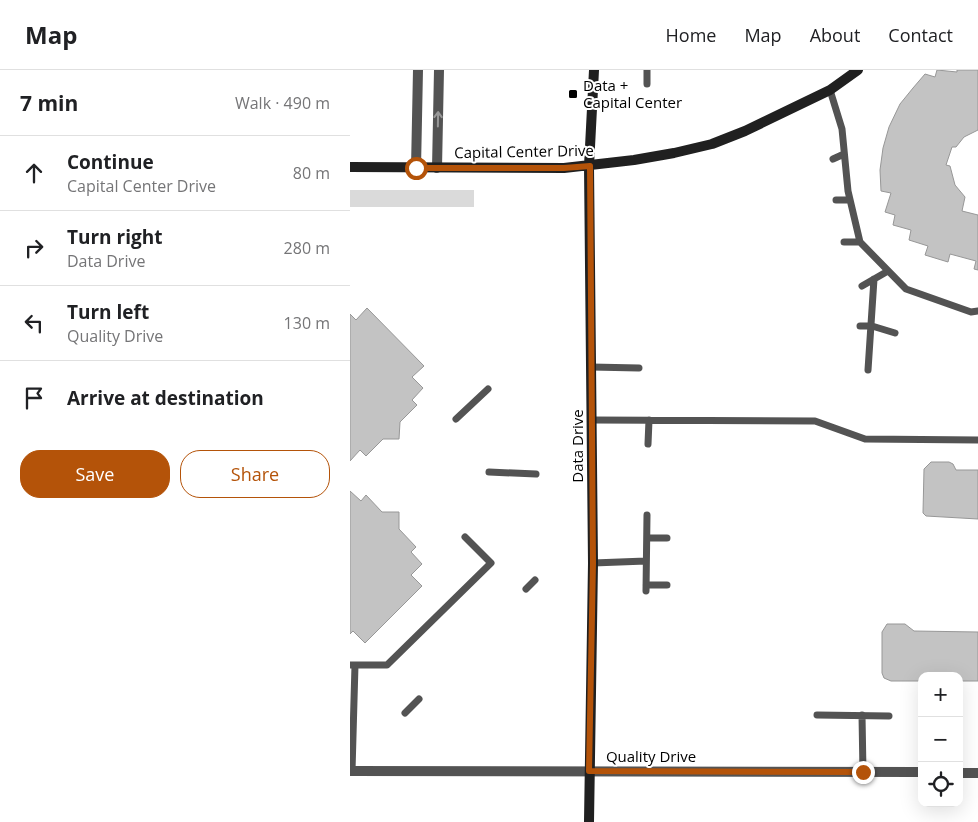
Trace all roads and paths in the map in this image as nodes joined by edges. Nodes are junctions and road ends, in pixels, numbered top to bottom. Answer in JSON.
{"nodes":[{"id":1,"x":418,"y":70,"type":"edge"},
{"id":2,"x":439,"y":70,"type":"edge"},
{"id":3,"x":594,"y":70,"type":"edge"},
{"id":4,"x":648,"y":70,"type":"edge"},
{"id":5,"x":858,"y":70,"type":"edge"},
{"id":6,"x":647,"y":84,"type":"dead end"},
{"id":7,"x":830,"y":90,"type":"junction"},
{"id":8,"x":844,"y":154,"type":"junction"},
{"id":9,"x":833,"y":159,"type":"dead end"},
{"id":10,"x":590,"y":166,"type":"junction"},
{"id":11,"x":350,"y":167,"type":"edge"},
{"id":12,"x":416,"y":168,"type":"junction"},
{"id":13,"x":437,"y":168,"type":"junction"},
{"id":14,"x":836,"y":200,"type":"dead end"},
{"id":15,"x":850,"y":200,"type":"junction"},
{"id":16,"x":844,"y":242,"type":"dead end"},
{"id":17,"x":860,"y":242,"type":"junction"},
{"id":18,"x":888,"y":271,"type":"junction"},
{"id":19,"x":874,"y":279,"type":"junction"},
{"id":20,"x":862,"y":286,"type":"dead end"},
{"id":21,"x":978,"y":311,"type":"edge"},
{"id":22,"x":860,"y":326,"type":"dead end"},
{"id":23,"x":872,"y":326,"type":"junction"},
{"id":24,"x":894,"y":333,"type":"dead end"},
{"id":25,"x":591,"y":367,"type":"junction"},
{"id":26,"x":639,"y":368,"type":"dead end"},
{"id":27,"x":868,"y":370,"type":"dead end"},
{"id":28,"x":488,"y":389,"type":"dead end"},
{"id":29,"x":456,"y":419,"type":"dead end"},
{"id":30,"x":592,"y":420,"type":"junction"},
{"id":31,"x":649,"y":420,"type":"junction"},
{"id":32,"x":978,"y":440,"type":"edge"},
{"id":33,"x":648,"y":444,"type":"dead end"},
{"id":34,"x":489,"y":472,"type":"dead end"},
{"id":35,"x":536,"y":474,"type":"dead end"},
{"id":36,"x":647,"y":515,"type":"dead end"},
{"id":37,"x":466,"y":537,"type":"dead end"},
{"id":38,"x":647,"y":538,"type":"junction"},
{"id":39,"x":667,"y":538,"type":"dead end"},
{"id":40,"x":646,"y":561,"type":"junction"},
{"id":41,"x":593,"y":563,"type":"junction"},
{"id":42,"x":535,"y":580,"type":"dead end"},
{"id":43,"x":667,"y":586,"type":"dead end"},
{"id":44,"x":526,"y":589,"type":"dead end"},
{"id":45,"x":352,"y":665,"type":"edge"},
{"id":46,"x":419,"y":699,"type":"dead end"},
{"id":47,"x":405,"y":713,"type":"dead end"},
{"id":48,"x":818,"y":715,"type":"dead end"},
{"id":49,"x":862,"y":715,"type":"junction"},
{"id":50,"x":890,"y":716,"type":"dead end"},
{"id":51,"x":351,"y":770,"type":"edge"},
{"id":52,"x":589,"y":771,"type":"junction"},
{"id":53,"x":863,"y":772,"type":"junction"},
{"id":54,"x":918,"y":772,"type":"edge"},
{"id":55,"x":963,"y":772,"type":"edge"},
{"id":56,"x":978,"y":773,"type":"edge"},
{"id":57,"x":589,"y":822,"type":"edge"}],
"edges":[{"from":1,"to":12,"type":"street"},
{"from":13,"to":2,"type":"street","one_way":true},
{"from":3,"to":10,"type":"street","name":"Data Drive"},
{"from":4,"to":6,"type":"lane"},
{"from":5,"to":7,"type":"street","name":"Capital Center Drive"},
{"from":7,"to":8,"type":"lane"},
{"from":7,"to":10,"type":"street","name":"Capital Center Drive"},
{"from":8,"to":9,"type":"lane"},
{"from":8,"to":15,"type":"lane"},
{"from":10,"to":13,"type":"street","name":"Capital Center Drive"},
{"from":10,"to":25,"type":"street","name":"Data Drive"},
{"from":11,"to":12,"type":"street","name":"Capital Center Drive"},
{"from":12,"to":13,"type":"street","name":"Capital Center Drive"},
{"from":14,"to":15,"type":"lane"},
{"from":15,"to":17,"type":"lane"},
{"from":16,"to":17,"type":"lane"},
{"from":17,"to":18,"type":"lane"},
{"from":18,"to":19,"type":"lane"},
{"from":18,"to":21,"type":"lane"},
{"from":19,"to":20,"type":"lane"},
{"from":19,"to":23,"type":"lane"},
{"from":22,"to":23,"type":"lane"},
{"from":23,"to":24,"type":"lane"},
{"from":23,"to":27,"type":"lane"},
{"from":25,"to":26,"type":"lane"},
{"from":25,"to":30,"type":"street","name":"Data Drive"},
{"from":28,"to":29,"type":"lane"},
{"from":30,"to":31,"type":"lane"},
{"from":30,"to":41,"type":"street","name":"Data Drive"},
{"from":31,"to":32,"type":"lane"},
{"from":31,"to":33,"type":"lane"},
{"from":34,"to":35,"type":"lane"},
{"from":36,"to":38,"type":"lane"},
{"from":37,"to":45,"type":"lane"},
{"from":38,"to":39,"type":"lane"},
{"from":38,"to":40,"type":"lane"},
{"from":40,"to":41,"type":"lane"},
{"from":40,"to":43,"type":"lane"},
{"from":41,"to":52,"type":"street","name":"Data Drive"},
{"from":42,"to":44,"type":"lane"},
{"from":45,"to":51,"type":"lane"},
{"from":46,"to":47,"type":"lane"},
{"from":48,"to":49,"type":"lane"},
{"from":49,"to":50,"type":"lane"},
{"from":49,"to":53,"type":"lane"},
{"from":51,"to":52,"type":"street","name":"Quality Drive"},
{"from":52,"to":53,"type":"street","name":"Quality Drive"},
{"from":52,"to":57,"type":"street","name":"Data Drive"},
{"from":53,"to":54,"type":"street","name":"Quality Drive"},
{"from":55,"to":56,"type":"street"}]}
